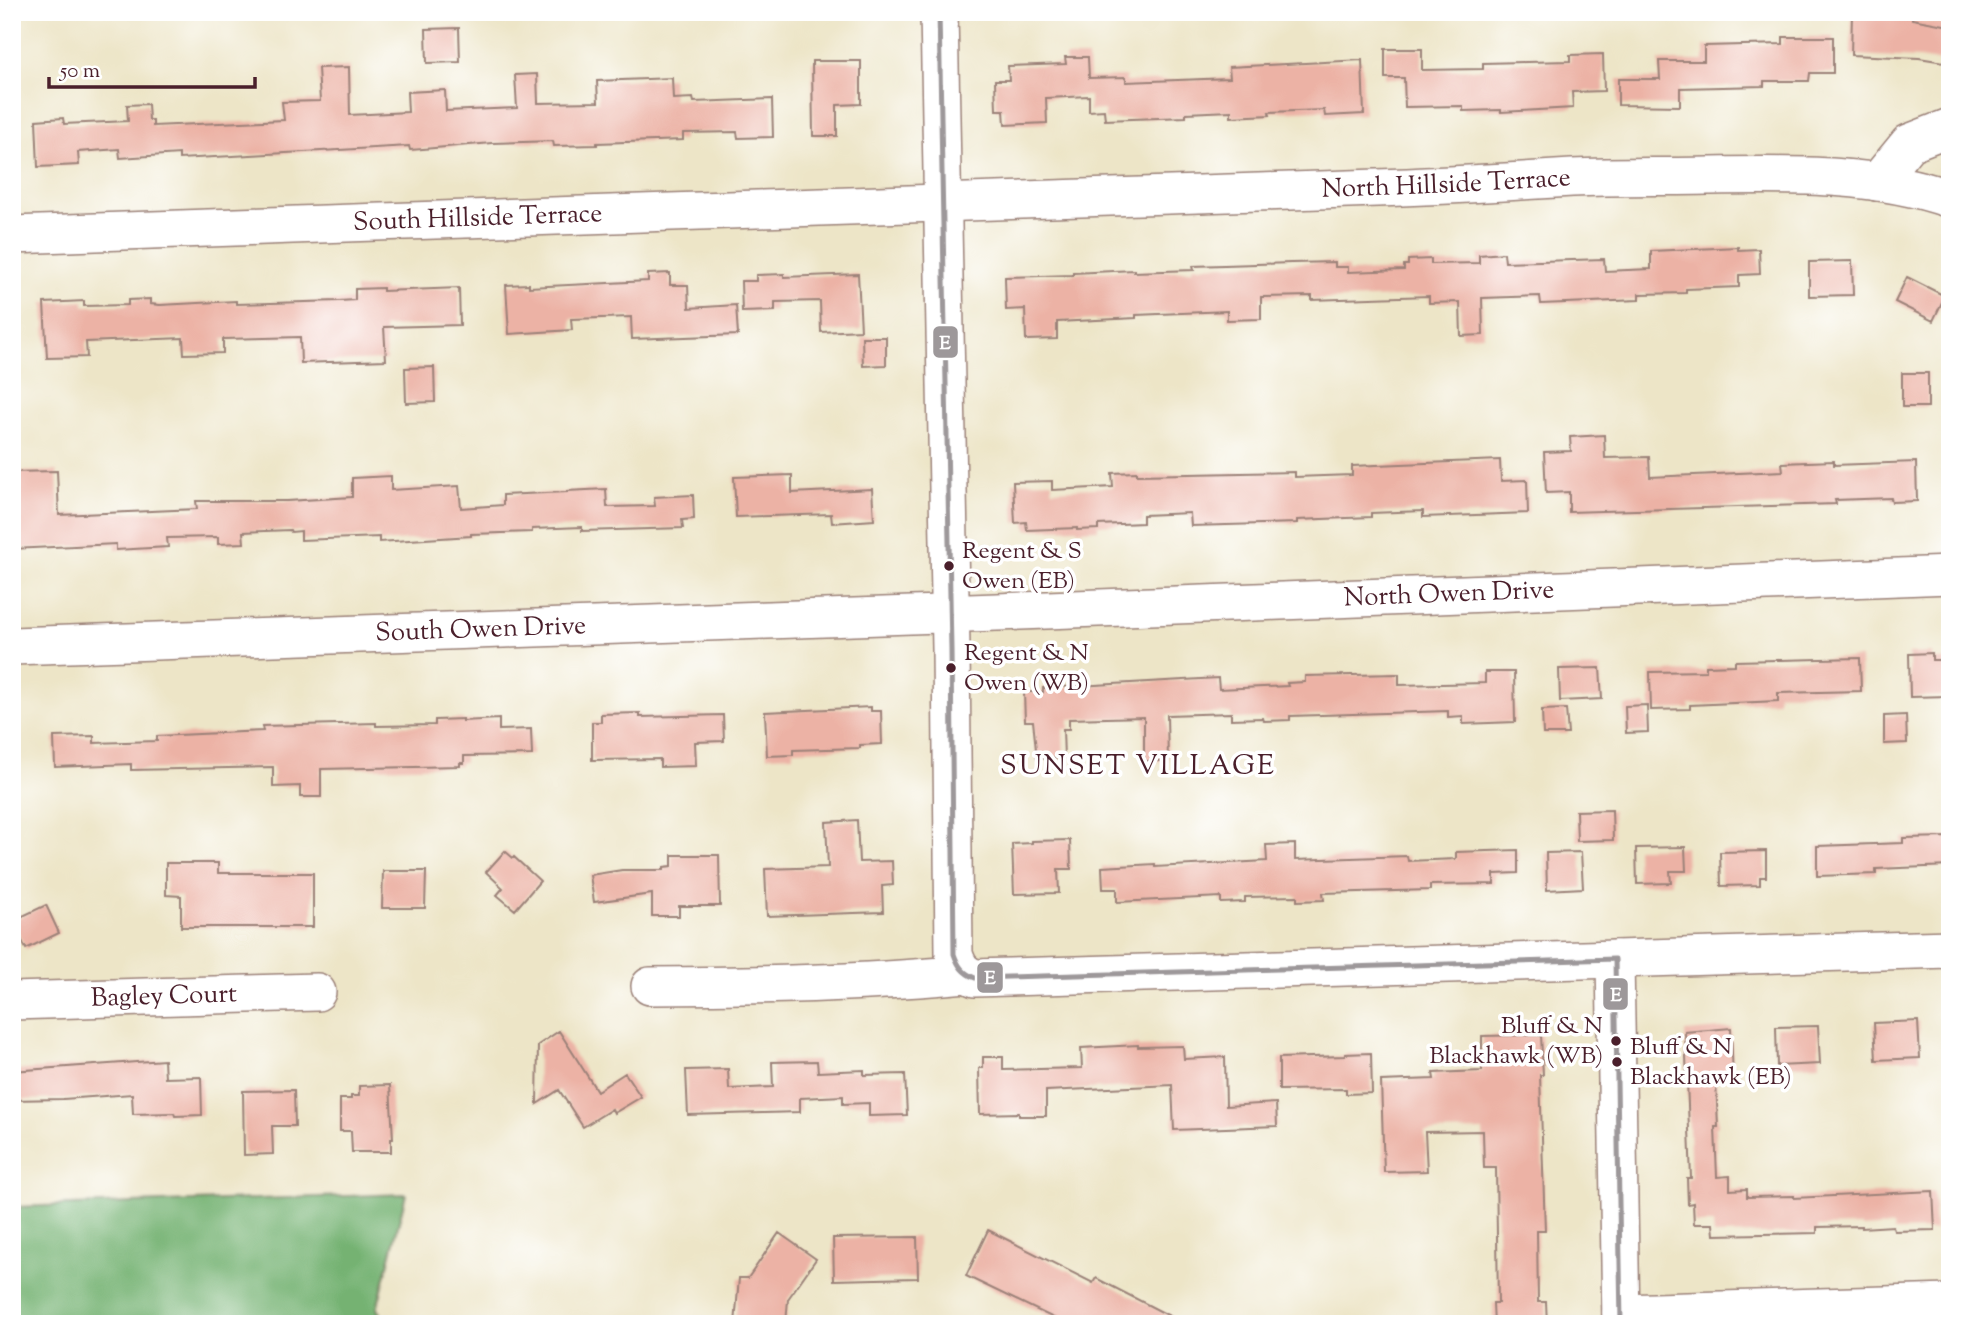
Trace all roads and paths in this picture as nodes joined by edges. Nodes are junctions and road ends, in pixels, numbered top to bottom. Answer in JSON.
{"nodes":[{"id":1,"x":939,"y":12,"type":"edge"},
{"id":2,"x":1950,"y":127,"type":"edge"},
{"id":3,"x":1877,"y":182,"type":"junction"},
{"id":4,"x":1950,"y":199,"type":"edge"},
{"id":5,"x":941,"y":202,"type":"junction"},
{"id":6,"x":12,"y":235,"type":"edge"},
{"id":7,"x":1950,"y":575,"type":"edge"},
{"id":8,"x":950,"y":613,"type":"junction"},
{"id":9,"x":12,"y":646,"type":"edge"},
{"id":10,"x":1950,"y":948,"type":"edge"},
{"id":11,"x":1615,"y":959,"type":"junction"},
{"id":12,"x":966,"y":974,"type":"junction"},
{"id":13,"x":650,"y":986,"type":"dead end"},
{"id":14,"x":317,"y":992,"type":"dead end"},
{"id":15,"x":12,"y":1001,"type":"edge"},
{"id":16,"x":1950,"y":1303,"type":"edge"},
{"id":17,"x":1621,"y":1318,"type":"edge"}],
"edges":[{"from":1,"to":5,"type":"street"},
{"from":2,"to":3,"type":"street"},
{"from":3,"to":4,"type":"street","name":"North Hillside Terrace"},
{"from":3,"to":5,"type":"street","name":"North Hillside Terrace"},
{"from":5,"to":6,"type":"street","name":"South Hillside Terrace"},
{"from":5,"to":8,"type":"street"},
{"from":7,"to":8,"type":"street","name":"North Owen Drive"},
{"from":8,"to":9,"type":"street","name":"South Owen Drive"},
{"from":8,"to":12,"type":"street"},
{"from":10,"to":11,"type":"street"},
{"from":11,"to":12,"type":"street"},
{"from":11,"to":17,"type":"street"},
{"from":12,"to":13,"type":"street"},
{"from":14,"to":15,"type":"street","name":"Bagley Court"},
{"from":16,"to":17,"type":"street"}]}
